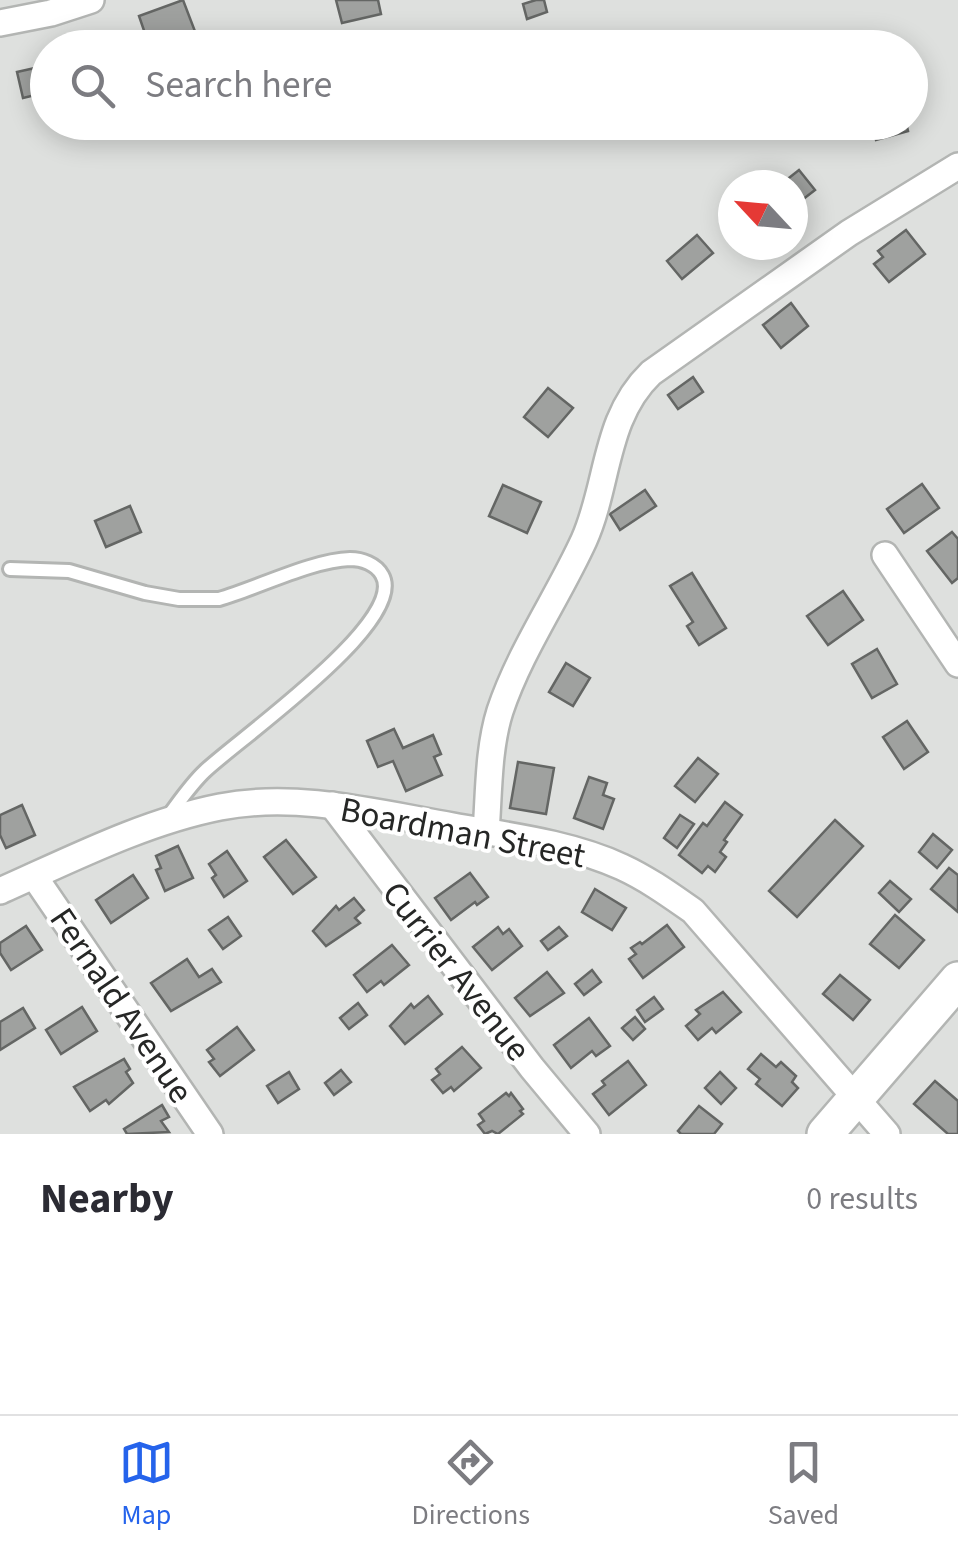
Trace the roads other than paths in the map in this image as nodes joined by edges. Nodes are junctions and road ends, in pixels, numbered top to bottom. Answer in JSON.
{"nodes":[{"id":1,"x":91,"y":0,"type":"edge"},
{"id":2,"x":0,"y":23,"type":"edge"},
{"id":3,"x":958,"y":166,"type":"edge"},
{"id":4,"x":885,"y":555,"type":"dead end"},
{"id":5,"x":10,"y":569,"type":"dead end"},
{"id":6,"x":958,"y":664,"type":"edge"},
{"id":7,"x":332,"y":805,"type":"junction"},
{"id":8,"x":162,"y":824,"type":"junction"},
{"id":9,"x":486,"y":832,"type":"junction"},
{"id":10,"x":34,"y":876,"type":"junction"},
{"id":11,"x":0,"y":890,"type":"edge"},
{"id":12,"x":958,"y":980,"type":"edge"},
{"id":13,"x":857,"y":1098,"type":"junction"},
{"id":14,"x":210,"y":1134,"type":"edge"},
{"id":15,"x":587,"y":1134,"type":"edge"},
{"id":16,"x":826,"y":1134,"type":"edge"},
{"id":17,"x":887,"y":1134,"type":"edge"}],
"edges":[{"from":1,"to":2,"type":"street"},
{"from":3,"to":9,"type":"street"},
{"from":4,"to":6,"type":"street"},
{"from":5,"to":8,"type":"lane"},
{"from":7,"to":8,"type":"street","name":"Boardman Street"},
{"from":7,"to":9,"type":"street","name":"Boardman Street"},
{"from":7,"to":15,"type":"street","name":"Currier Avenue"},
{"from":8,"to":10,"type":"street","name":"Boardman Street"},
{"from":9,"to":13,"type":"street","name":"Boardman Street"},
{"from":10,"to":11,"type":"street","name":"Boardman Street"},
{"from":10,"to":14,"type":"street","name":"Fernald Avenue"},
{"from":12,"to":13,"type":"main road"},
{"from":13,"to":16,"type":"main road"},
{"from":13,"to":17,"type":"street","name":"Boardman Street"}]}
